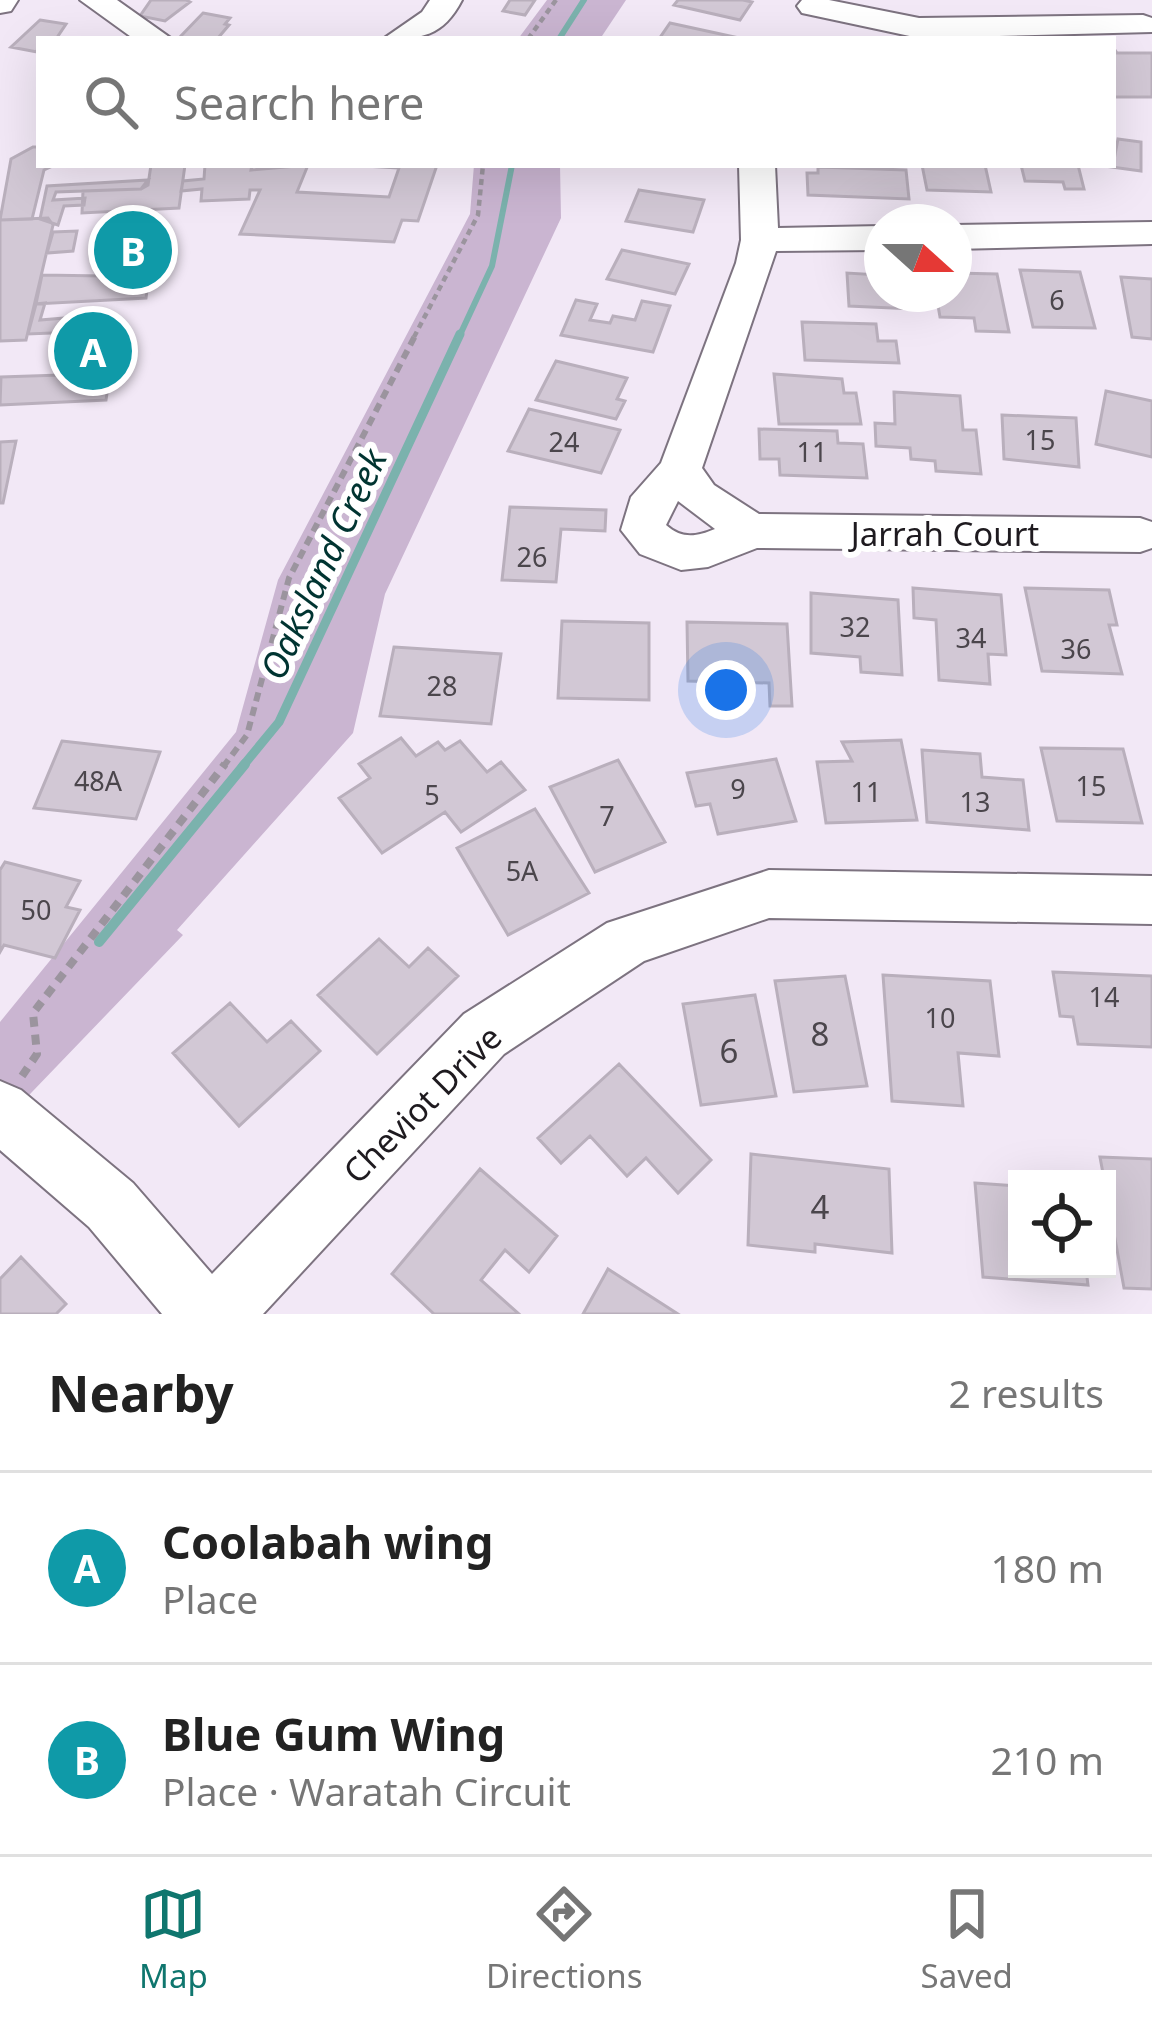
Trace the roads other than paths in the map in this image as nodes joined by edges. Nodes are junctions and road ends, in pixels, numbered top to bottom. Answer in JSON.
{"nodes":[{"id":1,"x":96,"y":0,"type":"edge"},
{"id":2,"x":446,"y":0,"type":"edge"},
{"id":3,"x":815,"y":3,"type":"edge"},
{"id":4,"x":1142,"y":25,"type":"dead end"},
{"id":5,"x":151,"y":36,"type":"edge"},
{"id":6,"x":405,"y":36,"type":"edge"},
{"id":7,"x":796,"y":36,"type":"edge"},
{"id":8,"x":757,"y":168,"type":"edge"},
{"id":9,"x":1152,"y":233,"type":"edge"},
{"id":10,"x":972,"y":237,"type":"edge"},
{"id":11,"x":864,"y":238,"type":"edge"},
{"id":12,"x":760,"y":240,"type":"junction"},
{"id":13,"x":680,"y":469,"type":"junction"},
{"id":14,"x":751,"y":532,"type":"junction"},
{"id":15,"x":1140,"y":535,"type":"dead end"},
{"id":16,"x":1152,"y":901,"type":"edge"},
{"id":17,"x":5,"y":1111,"type":"edge"},
{"id":18,"x":204,"y":1314,"type":"edge"},
{"id":19,"x":219,"y":1314,"type":"edge"}],
"edges":[{"from":1,"to":5,"type":"street"},
{"from":2,"to":6,"type":"street"},
{"from":3,"to":4,"type":"street"},
{"from":3,"to":7,"type":"street"},
{"from":8,"to":12,"type":"street","name":"Jarrah Court"},
{"from":9,"to":10,"type":"street"},
{"from":11,"to":12,"type":"street"},
{"from":12,"to":13,"type":"street","name":"Jarrah Court"},
{"from":13,"to":14,"type":"street"},
{"from":13,"to":14,"type":"street","name":"Jarrah Court"},
{"from":14,"to":15,"type":"street","name":"Jarrah Court"},
{"from":16,"to":19,"type":"street","name":"Cheviot Drive"},
{"from":17,"to":18,"type":"street"}]}
